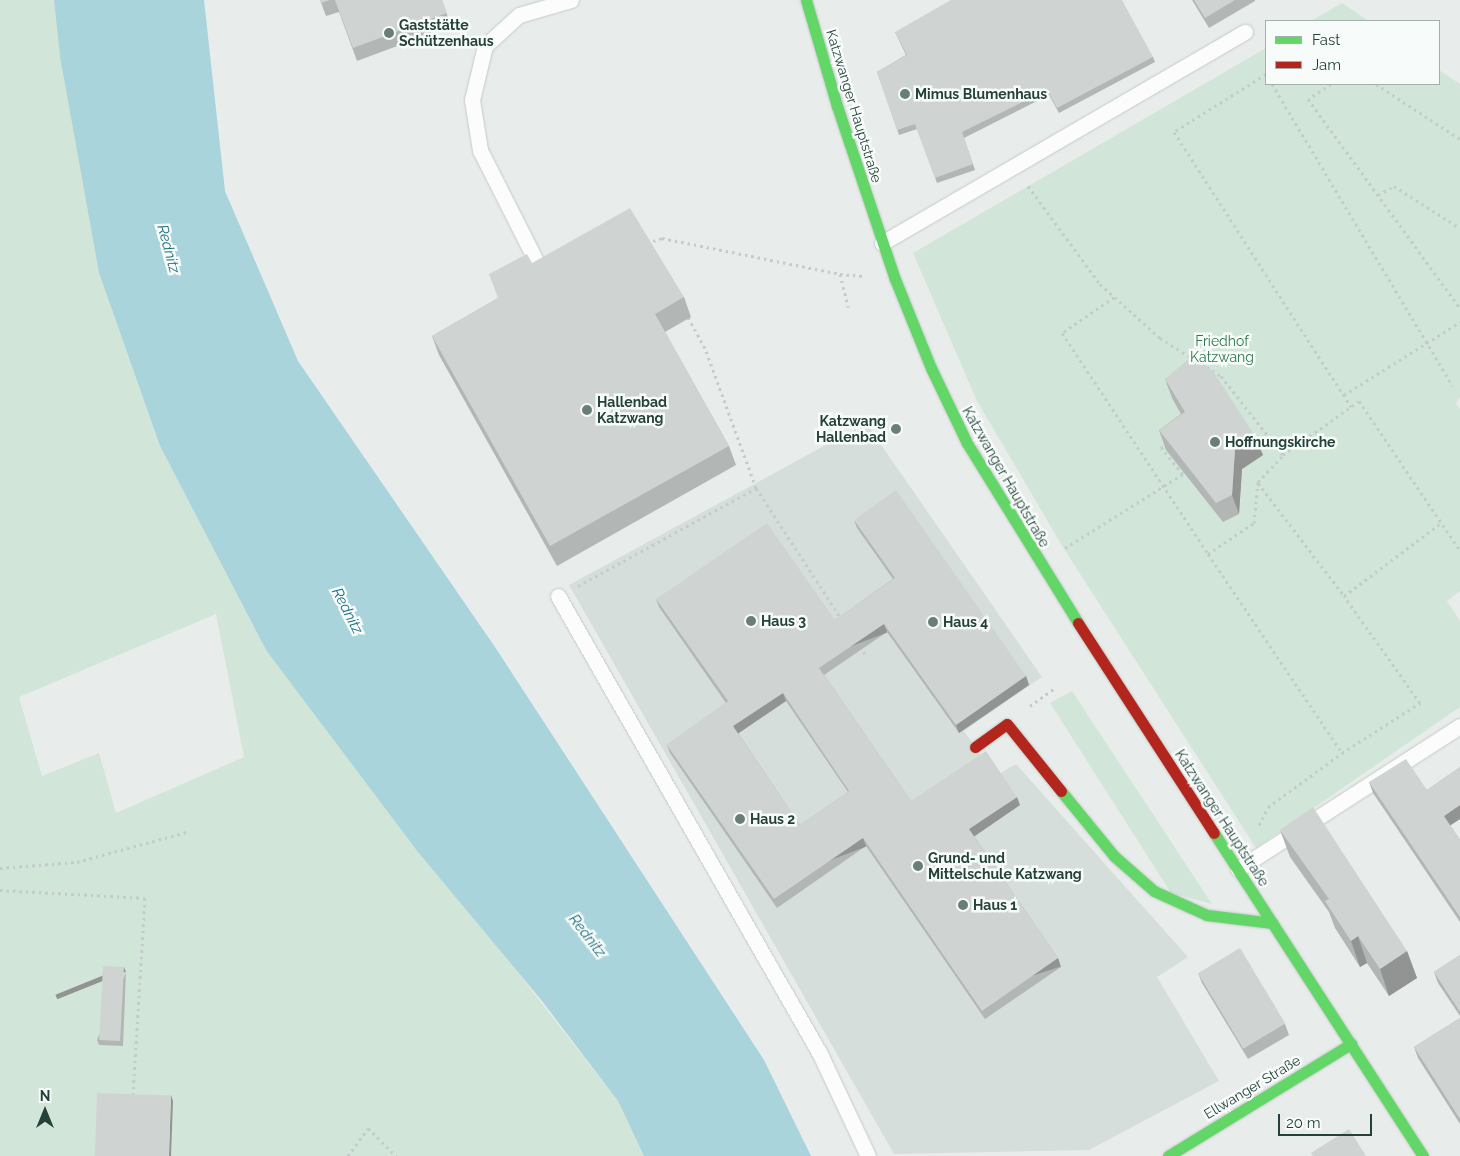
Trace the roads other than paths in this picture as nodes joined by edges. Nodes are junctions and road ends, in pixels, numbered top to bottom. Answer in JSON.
{"nodes":[{"id":1,"x":571,"y":0,"type":"edge"},
{"id":2,"x":806,"y":0,"type":"edge"},
{"id":3,"x":1245,"y":32,"type":"dead end"},
{"id":4,"x":882,"y":243,"type":"junction"},
{"id":5,"x":536,"y":261,"type":"edge"},
{"id":6,"x":558,"y":596,"type":"road end"},
{"id":7,"x":1460,"y":726,"type":"edge"},
{"id":8,"x":975,"y":747,"type":"dead end"},
{"id":9,"x":1238,"y":869,"type":"junction"},
{"id":10,"x":1273,"y":923,"type":"junction"},
{"id":11,"x":1351,"y":1044,"type":"junction"},
{"id":12,"x":868,"y":1156,"type":"edge"},
{"id":13,"x":1168,"y":1156,"type":"edge"},
{"id":14,"x":1423,"y":1156,"type":"edge"}],
"edges":[{"from":1,"to":5,"type":"lane"},
{"from":2,"to":4,"type":"main road","name":"Katzwanger Hauptstraße"},
{"from":3,"to":4,"type":"lane"},
{"from":4,"to":9,"type":"main road","name":"Katzwanger Hauptstraße"},
{"from":6,"to":12,"type":"lane"},
{"from":7,"to":9,"type":"lane"},
{"from":8,"to":10,"type":"main road"},
{"from":9,"to":10,"type":"main road","name":"Katzwanger Hauptstraße"},
{"from":10,"to":11,"type":"main road","name":"Katzwanger Hauptstraße"},
{"from":11,"to":13,"type":"main road","name":"Ellwanger Straße"},
{"from":11,"to":14,"type":"main road","name":"Katzwanger Hauptstraße"}]}
